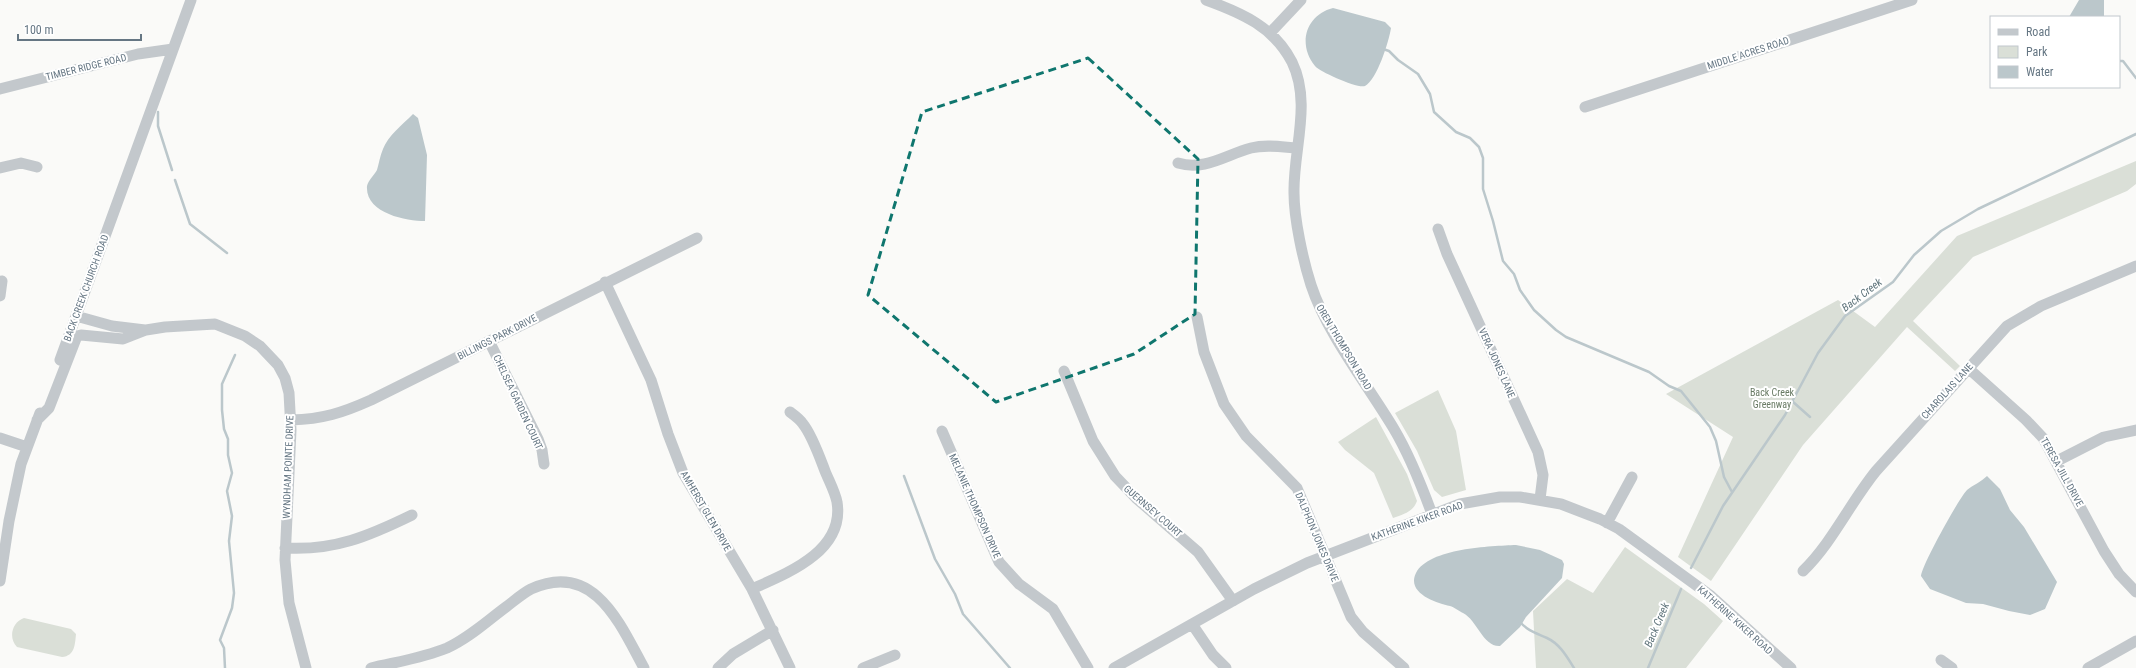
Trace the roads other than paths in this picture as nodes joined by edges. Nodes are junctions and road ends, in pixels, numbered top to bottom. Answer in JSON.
{"nodes":[{"id":1,"x":191,"y":0,"type":"edge"},
{"id":2,"x":1206,"y":0,"type":"edge"},
{"id":3,"x":1300,"y":0,"type":"edge"},
{"id":4,"x":1912,"y":0,"type":"edge"},
{"id":5,"x":1270,"y":33,"type":"junction"},
{"id":6,"x":173,"y":49,"type":"junction"},
{"id":7,"x":0,"y":89,"type":"edge"},
{"id":8,"x":1585,"y":107,"type":"dead end"},
{"id":9,"x":1297,"y":148,"type":"junction"},
{"id":10,"x":1178,"y":163,"type":"dead end"},
{"id":11,"x":37,"y":166,"type":"dead end"},
{"id":12,"x":0,"y":168,"type":"edge"},
{"id":13,"x":1438,"y":229,"type":"dead end"},
{"id":14,"x":697,"y":238,"type":"dead end"},
{"id":15,"x":2136,"y":266,"type":"edge"},
{"id":16,"x":2,"y":281,"type":"dead end"},
{"id":17,"x":605,"y":282,"type":"junction"},
{"id":18,"x":0,"y":296,"type":"edge"},
{"id":19,"x":76,"y":316,"type":"junction"},
{"id":20,"x":1197,"y":317,"type":"dead end"},
{"id":21,"x":146,"y":330,"type":"junction"},
{"id":22,"x":489,"y":341,"type":"junction"},
{"id":23,"x":1968,"y":368,"type":"junction"},
{"id":24,"x":1064,"y":371,"type":"dead end"},
{"id":25,"x":790,"y":412,"type":"dead end"},
{"id":26,"x":37,"y":420,"type":"junction"},
{"id":27,"x":291,"y":420,"type":"junction"},
{"id":28,"x":2136,"y":430,"type":"edge"},
{"id":29,"x":942,"y":431,"type":"dead end"},
{"id":30,"x":0,"y":438,"type":"edge"},
{"id":31,"x":27,"y":447,"type":"junction"},
{"id":32,"x":2057,"y":461,"type":"junction"},
{"id":33,"x":544,"y":464,"type":"dead end"},
{"id":34,"x":1632,"y":477,"type":"dead end"},
{"id":35,"x":1540,"y":499,"type":"junction"},
{"id":36,"x":1432,"y":514,"type":"junction"},
{"id":37,"x":412,"y":515,"type":"dead end"},
{"id":38,"x":1608,"y":523,"type":"junction"},
{"id":39,"x":285,"y":548,"type":"junction"},
{"id":40,"x":1325,"y":555,"type":"junction"},
{"id":41,"x":1803,"y":571,"type":"dead end"},
{"id":42,"x":0,"y":582,"type":"edge"},
{"id":43,"x":752,"y":589,"type":"junction"},
{"id":44,"x":2136,"y":592,"type":"edge"},
{"id":45,"x":1234,"y":601,"type":"junction"},
{"id":46,"x":1192,"y":624,"type":"junction"},
{"id":47,"x":773,"y":630,"type":"junction"},
{"id":48,"x":2136,"y":641,"type":"edge"},
{"id":49,"x":895,"y":655,"type":"dead end"},
{"id":50,"x":1941,"y":660,"type":"dead end"},
{"id":51,"x":1787,"y":667,"type":"edge"},
{"id":52,"x":306,"y":668,"type":"edge"},
{"id":53,"x":371,"y":668,"type":"edge"},
{"id":54,"x":644,"y":668,"type":"edge"},
{"id":55,"x":718,"y":668,"type":"edge"},
{"id":56,"x":790,"y":668,"type":"edge"},
{"id":57,"x":863,"y":668,"type":"edge"},
{"id":58,"x":1088,"y":668,"type":"edge"},
{"id":59,"x":1114,"y":668,"type":"edge"},
{"id":60,"x":1226,"y":668,"type":"edge"},
{"id":61,"x":1404,"y":668,"type":"edge"},
{"id":62,"x":1952,"y":668,"type":"edge"},
{"id":63,"x":2088,"y":668,"type":"edge"}],
"edges":[{"from":1,"to":6,"type":"street","name":"BACK CREEK CHURCH ROAD"},
{"from":2,"to":5,"type":"street","name":"OREN THOMPSON ROAD"},
{"from":3,"to":5,"type":"street"},
{"from":4,"to":8,"type":"street","name":"MIDDLE ACRES ROAD"},
{"from":5,"to":9,"type":"street","name":"OREN THOMPSON ROAD"},
{"from":6,"to":7,"type":"street","name":"TIMBER RIDGE ROAD"},
{"from":6,"to":19,"type":"street","name":"BACK CREEK CHURCH ROAD"},
{"from":9,"to":10,"type":"street"},
{"from":9,"to":36,"type":"street","name":"OREN THOMPSON ROAD"},
{"from":11,"to":12,"type":"street"},
{"from":13,"to":35,"type":"street","name":"VERA JONES LANE"},
{"from":14,"to":17,"type":"street","name":"BILLINGS PARK DRIVE"},
{"from":15,"to":23,"type":"street","name":"CHAROLAIS LANE"},
{"from":16,"to":18,"type":"street"},
{"from":17,"to":22,"type":"street","name":"BILLINGS PARK DRIVE"},
{"from":17,"to":43,"type":"street","name":"AMHERST GLEN DRIVE"},
{"from":19,"to":21,"type":"street","name":"WYNDHAM POINTE DRIVE"},
{"from":19,"to":26,"type":"street","name":"BACK CREEK CHURCH ROAD"},
{"from":20,"to":40,"type":"street","name":"DALPHON JONES DRIVE"},
{"from":21,"to":26,"type":"street","name":"WYNDHAM POINTE DRIVE"},
{"from":21,"to":27,"type":"street","name":"WYNDHAM POINTE DRIVE"},
{"from":22,"to":27,"type":"street","name":"BILLINGS PARK DRIVE"},
{"from":22,"to":33,"type":"street","name":"CHELSEA GARDEN COURT"},
{"from":23,"to":32,"type":"street","name":"TERESA JILL DRIVE"},
{"from":23,"to":41,"type":"street","name":"CHAROLAIS LANE"},
{"from":24,"to":45,"type":"street","name":"GUERNSEY COURT"},
{"from":25,"to":43,"type":"street"},
{"from":26,"to":31,"type":"street","name":"BACK CREEK CHURCH ROAD"},
{"from":27,"to":39,"type":"street","name":"WYNDHAM POINTE DRIVE"},
{"from":28,"to":32,"type":"street"},
{"from":29,"to":58,"type":"street","name":"MELANIE THOMPSON DRIVE"},
{"from":30,"to":31,"type":"street"},
{"from":31,"to":42,"type":"street","name":"BACK CREEK CHURCH ROAD"},
{"from":32,"to":44,"type":"street","name":"TERESA JILL DRIVE"},
{"from":34,"to":38,"type":"street"},
{"from":35,"to":36,"type":"street","name":"KATHERINE KIKER ROAD"},
{"from":35,"to":38,"type":"street","name":"KATHERINE KIKER ROAD"},
{"from":36,"to":40,"type":"street","name":"KATHERINE KIKER ROAD"},
{"from":37,"to":39,"type":"street"},
{"from":38,"to":51,"type":"street","name":"KATHERINE KIKER ROAD"},
{"from":39,"to":52,"type":"street","name":"WYNDHAM POINTE DRIVE"},
{"from":40,"to":45,"type":"street","name":"KATHERINE KIKER ROAD"},
{"from":40,"to":61,"type":"street","name":"DALPHON JONES DRIVE"},
{"from":43,"to":47,"type":"street","name":"AMHERST GLEN DRIVE"},
{"from":45,"to":46,"type":"street","name":"KATHERINE KIKER ROAD"},
{"from":46,"to":59,"type":"street","name":"KATHERINE KIKER ROAD"},
{"from":46,"to":60,"type":"street"},
{"from":47,"to":55,"type":"street"},
{"from":47,"to":56,"type":"street","name":"AMHERST GLEN DRIVE"},
{"from":48,"to":63,"type":"street"},
{"from":49,"to":57,"type":"street"},
{"from":50,"to":62,"type":"street"},
{"from":53,"to":54,"type":"street"}]}
